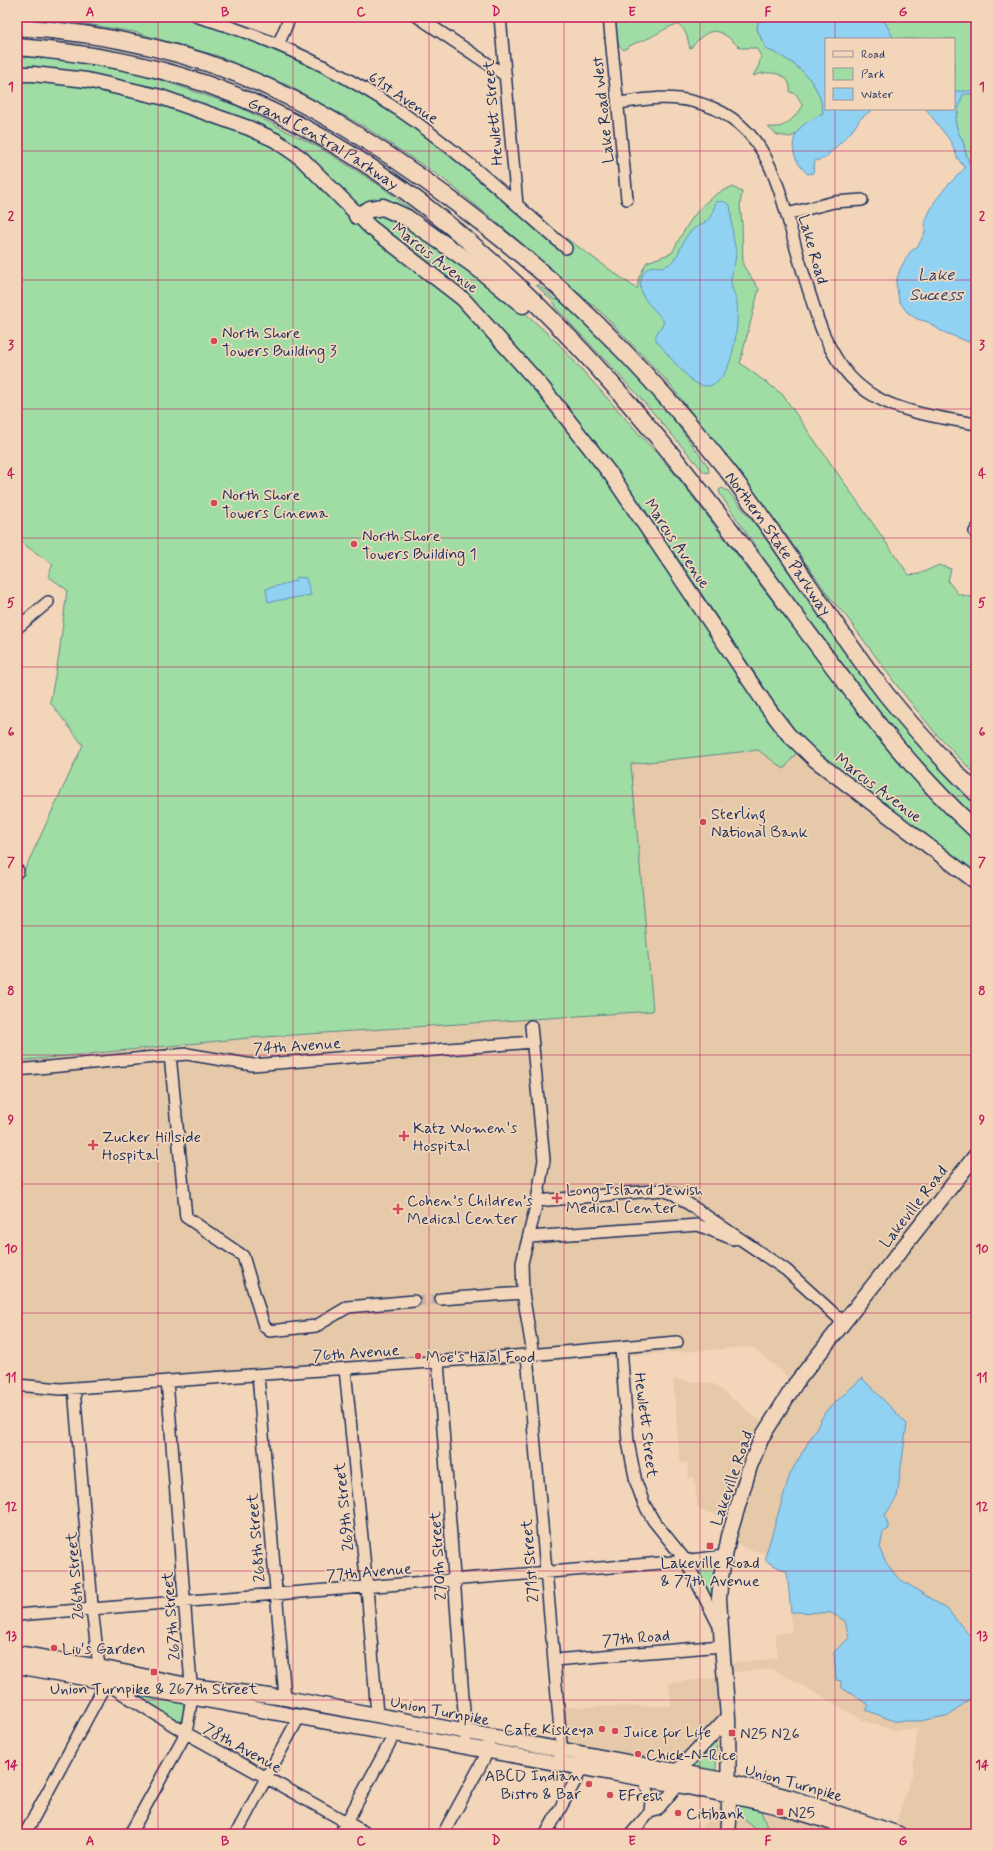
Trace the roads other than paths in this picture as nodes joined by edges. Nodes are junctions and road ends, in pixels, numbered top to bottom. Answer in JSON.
{"nodes":[{"id":1,"x":198,"y":17,"type":"edge"},
{"id":2,"x":290,"y":17,"type":"edge"},
{"id":3,"x":418,"y":17,"type":"edge"},
{"id":4,"x":500,"y":17,"type":"edge"},
{"id":5,"x":609,"y":17,"type":"edge"},
{"id":6,"x":17,"y":27,"type":"edge"},
{"id":7,"x":278,"y":45,"type":"junction"},
{"id":8,"x":17,"y":48,"type":"edge"},
{"id":9,"x":17,"y":74,"type":"edge"},
{"id":10,"x":506,"y":76,"type":"junction"},
{"id":11,"x":618,"y":103,"type":"junction"},
{"id":12,"x":627,"y":199,"type":"dead end"},
{"id":13,"x":862,"y":200,"type":"dead end"},
{"id":14,"x":517,"y":205,"type":"junction"},
{"id":15,"x":787,"y":214,"type":"junction"},
{"id":16,"x":357,"y":216,"type":"junction"},
{"id":17,"x":566,"y":248,"type":"dead end"},
{"id":18,"x":572,"y":300,"type":"joint"},
{"id":19,"x":577,"y":345,"type":"joint"},
{"id":20,"x":631,"y":406,"type":"junction"},
{"id":21,"x":976,"y":424,"type":"edge"},
{"id":22,"x":48,"y":602,"type":"dead end"},
{"id":23,"x":19,"y":622,"type":"edge"},
{"id":24,"x":923,"y":737,"type":"junction"},
{"id":25,"x":976,"y":782,"type":"edge"},
{"id":26,"x":976,"y":793,"type":"edge"},
{"id":27,"x":976,"y":830,"type":"edge"},
{"id":28,"x":976,"y":882,"type":"edge"},
{"id":29,"x":531,"y":1026,"type":"dead end"},
{"id":30,"x":532,"y":1042,"type":"junction"},
{"id":31,"x":170,"y":1055,"type":"junction"},
{"id":32,"x":17,"y":1070,"type":"edge"},
{"id":33,"x":976,"y":1155,"type":"edge"},
{"id":34,"x":537,"y":1201,"type":"junction"},
{"id":35,"x":529,"y":1237,"type":"junction"},
{"id":36,"x":754,"y":1248,"type":"junction"},
{"id":37,"x":523,"y":1293,"type":"junction"},
{"id":38,"x":441,"y":1299,"type":"tunnel mouth"},
{"id":39,"x":414,"y":1301,"type":"tunnel mouth"},
{"id":40,"x":843,"y":1322,"type":"junction"},
{"id":41,"x":677,"y":1342,"type":"dead end"},
{"id":42,"x":621,"y":1347,"type":"junction"},
{"id":43,"x":530,"y":1355,"type":"junction"},
{"id":44,"x":438,"y":1362,"type":"junction"},
{"id":45,"x":345,"y":1368,"type":"junction"},
{"id":46,"x":258,"y":1375,"type":"junction"},
{"id":47,"x":167,"y":1381,"type":"junction"},
{"id":48,"x":17,"y":1385,"type":"edge"},
{"id":49,"x":74,"y":1388,"type":"junction"},
{"id":50,"x":724,"y":1556,"type":"junction"},
{"id":51,"x":686,"y":1561,"type":"junction"},
{"id":52,"x":546,"y":1572,"type":"junction"},
{"id":53,"x":455,"y":1580,"type":"junction"},
{"id":54,"x":367,"y":1587,"type":"junction"},
{"id":55,"x":276,"y":1594,"type":"junction"},
{"id":56,"x":184,"y":1602,"type":"junction"},
{"id":57,"x":92,"y":1609,"type":"junction"},
{"id":58,"x":17,"y":1615,"type":"edge"},
{"id":59,"x":720,"y":1628,"type":"junction"},
{"id":60,"x":722,"y":1646,"type":"junction"},
{"id":61,"x":17,"y":1654,"type":"edge"},
{"id":62,"x":554,"y":1660,"type":"junction"},
{"id":63,"x":17,"y":1666,"type":"edge"},
{"id":64,"x":99,"y":1667,"type":"junction"},
{"id":65,"x":106,"y":1683,"type":"junction"},
{"id":66,"x":192,"y":1692,"type":"junction"},
{"id":67,"x":286,"y":1698,"type":"junction"},
{"id":68,"x":377,"y":1715,"type":"junction"},
{"id":69,"x":299,"y":1717,"type":"junction"},
{"id":70,"x":728,"y":1717,"type":"junction"},
{"id":71,"x":466,"y":1732,"type":"junction"},
{"id":72,"x":186,"y":1733,"type":"junction"},
{"id":73,"x":394,"y":1735,"type":"junction"},
{"id":74,"x":490,"y":1736,"type":"junction"},
{"id":75,"x":467,"y":1748,"type":"junction"},
{"id":76,"x":487,"y":1752,"type":"junction"},
{"id":77,"x":560,"y":1756,"type":"junction"},
{"id":78,"x":583,"y":1761,"type":"junction"},
{"id":79,"x":267,"y":1778,"type":"junction"},
{"id":80,"x":677,"y":1778,"type":"junction"},
{"id":81,"x":644,"y":1779,"type":"junction"},
{"id":82,"x":729,"y":1781,"type":"junction"},
{"id":83,"x":729,"y":1796,"type":"junction"},
{"id":84,"x":650,"y":1812,"type":"junction"},
{"id":85,"x":346,"y":1822,"type":"junction"},
{"id":86,"x":25,"y":1834,"type":"edge"},
{"id":87,"x":130,"y":1834,"type":"edge"},
{"id":88,"x":236,"y":1834,"type":"edge"},
{"id":89,"x":340,"y":1834,"type":"edge"},
{"id":90,"x":368,"y":1834,"type":"edge"},
{"id":91,"x":443,"y":1834,"type":"edge"},
{"id":92,"x":546,"y":1834,"type":"edge"},
{"id":93,"x":631,"y":1834,"type":"edge"},
{"id":94,"x":728,"y":1834,"type":"edge"},
{"id":95,"x":861,"y":1834,"type":"edge"},
{"id":96,"x":899,"y":1834,"type":"edge"}],
"edges":[{"from":1,"to":7,"type":"street","name":"61st Avenue"},
{"from":2,"to":7,"type":"street"},
{"from":3,"to":10,"type":"street"},
{"from":4,"to":10,"type":"street","name":"Hewlett Street"},
{"from":5,"to":11,"type":"street","name":"Lake Road West"},
{"from":6,"to":18,"type":"highway","name":"Grand Central Parkway"},
{"from":7,"to":14,"type":"street","name":"61st Avenue"},
{"from":8,"to":19,"type":"highway","name":"Grand Central Parkway"},
{"from":9,"to":16,"type":"main road","name":"Marcus Avenue"},
{"from":10,"to":14,"type":"street","name":"Hewlett Street"},
{"from":11,"to":12,"type":"street","name":"Lake Road West"},
{"from":11,"to":15,"type":"street","name":"Lake Road"},
{"from":13,"to":15,"type":"street"},
{"from":14,"to":17,"type":"street","name":"61st Avenue"},
{"from":15,"to":21,"type":"street","name":"Lake Road"},
{"from":16,"to":20,"type":"highway"},
{"from":16,"to":28,"type":"main road","name":"Marcus Avenue"},
{"from":18,"to":24,"type":"highway","name":"Northern State Parkway"},
{"from":19,"to":20,"type":"highway","name":"Northern State Parkway"},
{"from":20,"to":27,"type":"highway","name":"Northern State Parkway"},
{"from":22,"to":23,"type":"street"},
{"from":24,"to":25,"type":"highway"},
{"from":24,"to":26,"type":"highway","name":"Northern State Parkway"},
{"from":29,"to":30,"type":"street","name":"271st Street"},
{"from":30,"to":31,"type":"street","name":"74th Avenue"},
{"from":30,"to":34,"type":"street","name":"271st Street"},
{"from":31,"to":32,"type":"street","name":"74th Avenue"},
{"from":31,"to":39,"type":"street"},
{"from":33,"to":40,"type":"main road","name":"Lakeville Road"},
{"from":34,"to":35,"type":"street","name":"271st Street"},
{"from":34,"to":36,"type":"street"},
{"from":35,"to":36,"type":"street"},
{"from":35,"to":37,"type":"street","name":"271st Street"},
{"from":36,"to":40,"type":"street"},
{"from":37,"to":38,"type":"street"},
{"from":37,"to":43,"type":"street","name":"271st Street"},
{"from":40,"to":50,"type":"main road","name":"Lakeville Road"},
{"from":41,"to":42,"type":"street","name":"76th Avenue"},
{"from":42,"to":43,"type":"street","name":"76th Avenue"},
{"from":42,"to":51,"type":"street","name":"Hewlett Street"},
{"from":43,"to":44,"type":"street","name":"76th Avenue"},
{"from":43,"to":52,"type":"street","name":"271st Street"},
{"from":44,"to":45,"type":"street","name":"76th Avenue"},
{"from":44,"to":53,"type":"street","name":"270th Street"},
{"from":45,"to":46,"type":"street","name":"76th Avenue"},
{"from":45,"to":54,"type":"street","name":"269th Street"},
{"from":46,"to":47,"type":"street","name":"76th Avenue"},
{"from":46,"to":55,"type":"street","name":"268th Street"},
{"from":47,"to":49,"type":"street","name":"76th Avenue"},
{"from":47,"to":56,"type":"street","name":"267th Street"},
{"from":48,"to":49,"type":"street","name":"76th Avenue"},
{"from":49,"to":57,"type":"street","name":"266th Street"},
{"from":50,"to":51,"type":"street","name":"77th Avenue"},
{"from":50,"to":59,"type":"main road","name":"Lakeville Road"},
{"from":51,"to":52,"type":"street","name":"77th Avenue"},
{"from":51,"to":59,"type":"street","name":"Hewlett Street"},
{"from":52,"to":53,"type":"street","name":"77th Avenue"},
{"from":52,"to":62,"type":"street","name":"271st Street"},
{"from":53,"to":54,"type":"street","name":"77th Avenue"},
{"from":53,"to":71,"type":"street","name":"270th Street"},
{"from":54,"to":55,"type":"street","name":"77th Avenue"},
{"from":54,"to":68,"type":"street","name":"269th Street"},
{"from":55,"to":56,"type":"street","name":"77th Avenue"},
{"from":55,"to":67,"type":"street","name":"268th Street"},
{"from":56,"to":57,"type":"street","name":"77th Avenue"},
{"from":56,"to":66,"type":"street","name":"267th Street"},
{"from":57,"to":58,"type":"street","name":"77th Avenue"},
{"from":57,"to":64,"type":"street","name":"266th Street"},
{"from":59,"to":60,"type":"main road","name":"Lakeville Road"},
{"from":60,"to":62,"type":"street","name":"77th Road"},
{"from":60,"to":70,"type":"main road","name":"Lakeville Road"},
{"from":61,"to":64,"type":"main road","name":"Union Turnpike"},
{"from":62,"to":77,"type":"street","name":"271st Street"},
{"from":63,"to":65,"type":"main road","name":"Union Turnpike"},
{"from":64,"to":65,"type":"street","name":"266th Street"},
{"from":64,"to":66,"type":"main road","name":"Union Turnpike"},
{"from":65,"to":66,"type":"main road","name":"Union Turnpike"},
{"from":65,"to":72,"type":"street","name":"78th Avenue"},
{"from":65,"to":86,"type":"street"},
{"from":66,"to":67,"type":"main road","name":"Union Turnpike"},
{"from":66,"to":69,"type":"main road","name":"Union Turnpike"},
{"from":66,"to":72,"type":"street","name":"267th Street"},
{"from":67,"to":68,"type":"main road","name":"Union Turnpike"},
{"from":68,"to":71,"type":"main road","name":"Union Turnpike"},
{"from":69,"to":73,"type":"main road","name":"Union Turnpike"},
{"from":69,"to":79,"type":"street"},
{"from":70,"to":80,"type":"main road"},
{"from":70,"to":82,"type":"main road","name":"Lakeville Road"},
{"from":71,"to":74,"type":"main road","name":"Union Turnpike"},
{"from":71,"to":75,"type":"street","name":"270th Street"},
{"from":72,"to":79,"type":"street","name":"78th Avenue"},
{"from":72,"to":87,"type":"street","name":"267th Street"},
{"from":73,"to":75,"type":"main road","name":"Union Turnpike"},
{"from":73,"to":85,"type":"street"},
{"from":74,"to":76,"type":"street"},
{"from":74,"to":77,"type":"main road","name":"Union Turnpike"},
{"from":75,"to":76,"type":"main road","name":"Union Turnpike"},
{"from":76,"to":77,"type":"main road","name":"Union Turnpike"},
{"from":76,"to":91,"type":"street"},
{"from":77,"to":78,"type":"main road","name":"Union Turnpike"},
{"from":78,"to":80,"type":"main road","name":"Union Turnpike"},
{"from":78,"to":81,"type":"main road","name":"Union Turnpike"},
{"from":78,"to":92,"type":"street"},
{"from":79,"to":85,"type":"street","name":"78th Avenue"},
{"from":79,"to":88,"type":"street"},
{"from":80,"to":81,"type":"main road","name":"Union Turnpike"},
{"from":80,"to":82,"type":"main road","name":"Union Turnpike"},
{"from":80,"to":83,"type":"main road","name":"Union Turnpike"},
{"from":80,"to":84,"type":"street"},
{"from":81,"to":84,"type":"street"},
{"from":82,"to":83,"type":"main road","name":"Lakeville Road"},
{"from":82,"to":96,"type":"main road","name":"Union Turnpike"},
{"from":83,"to":94,"type":"main road","name":"Lakeville Road"},
{"from":83,"to":95,"type":"main road","name":"Union Turnpike"},
{"from":84,"to":93,"type":"street"},
{"from":85,"to":89,"type":"street"},
{"from":85,"to":90,"type":"street","name":"78th Avenue"}]}
